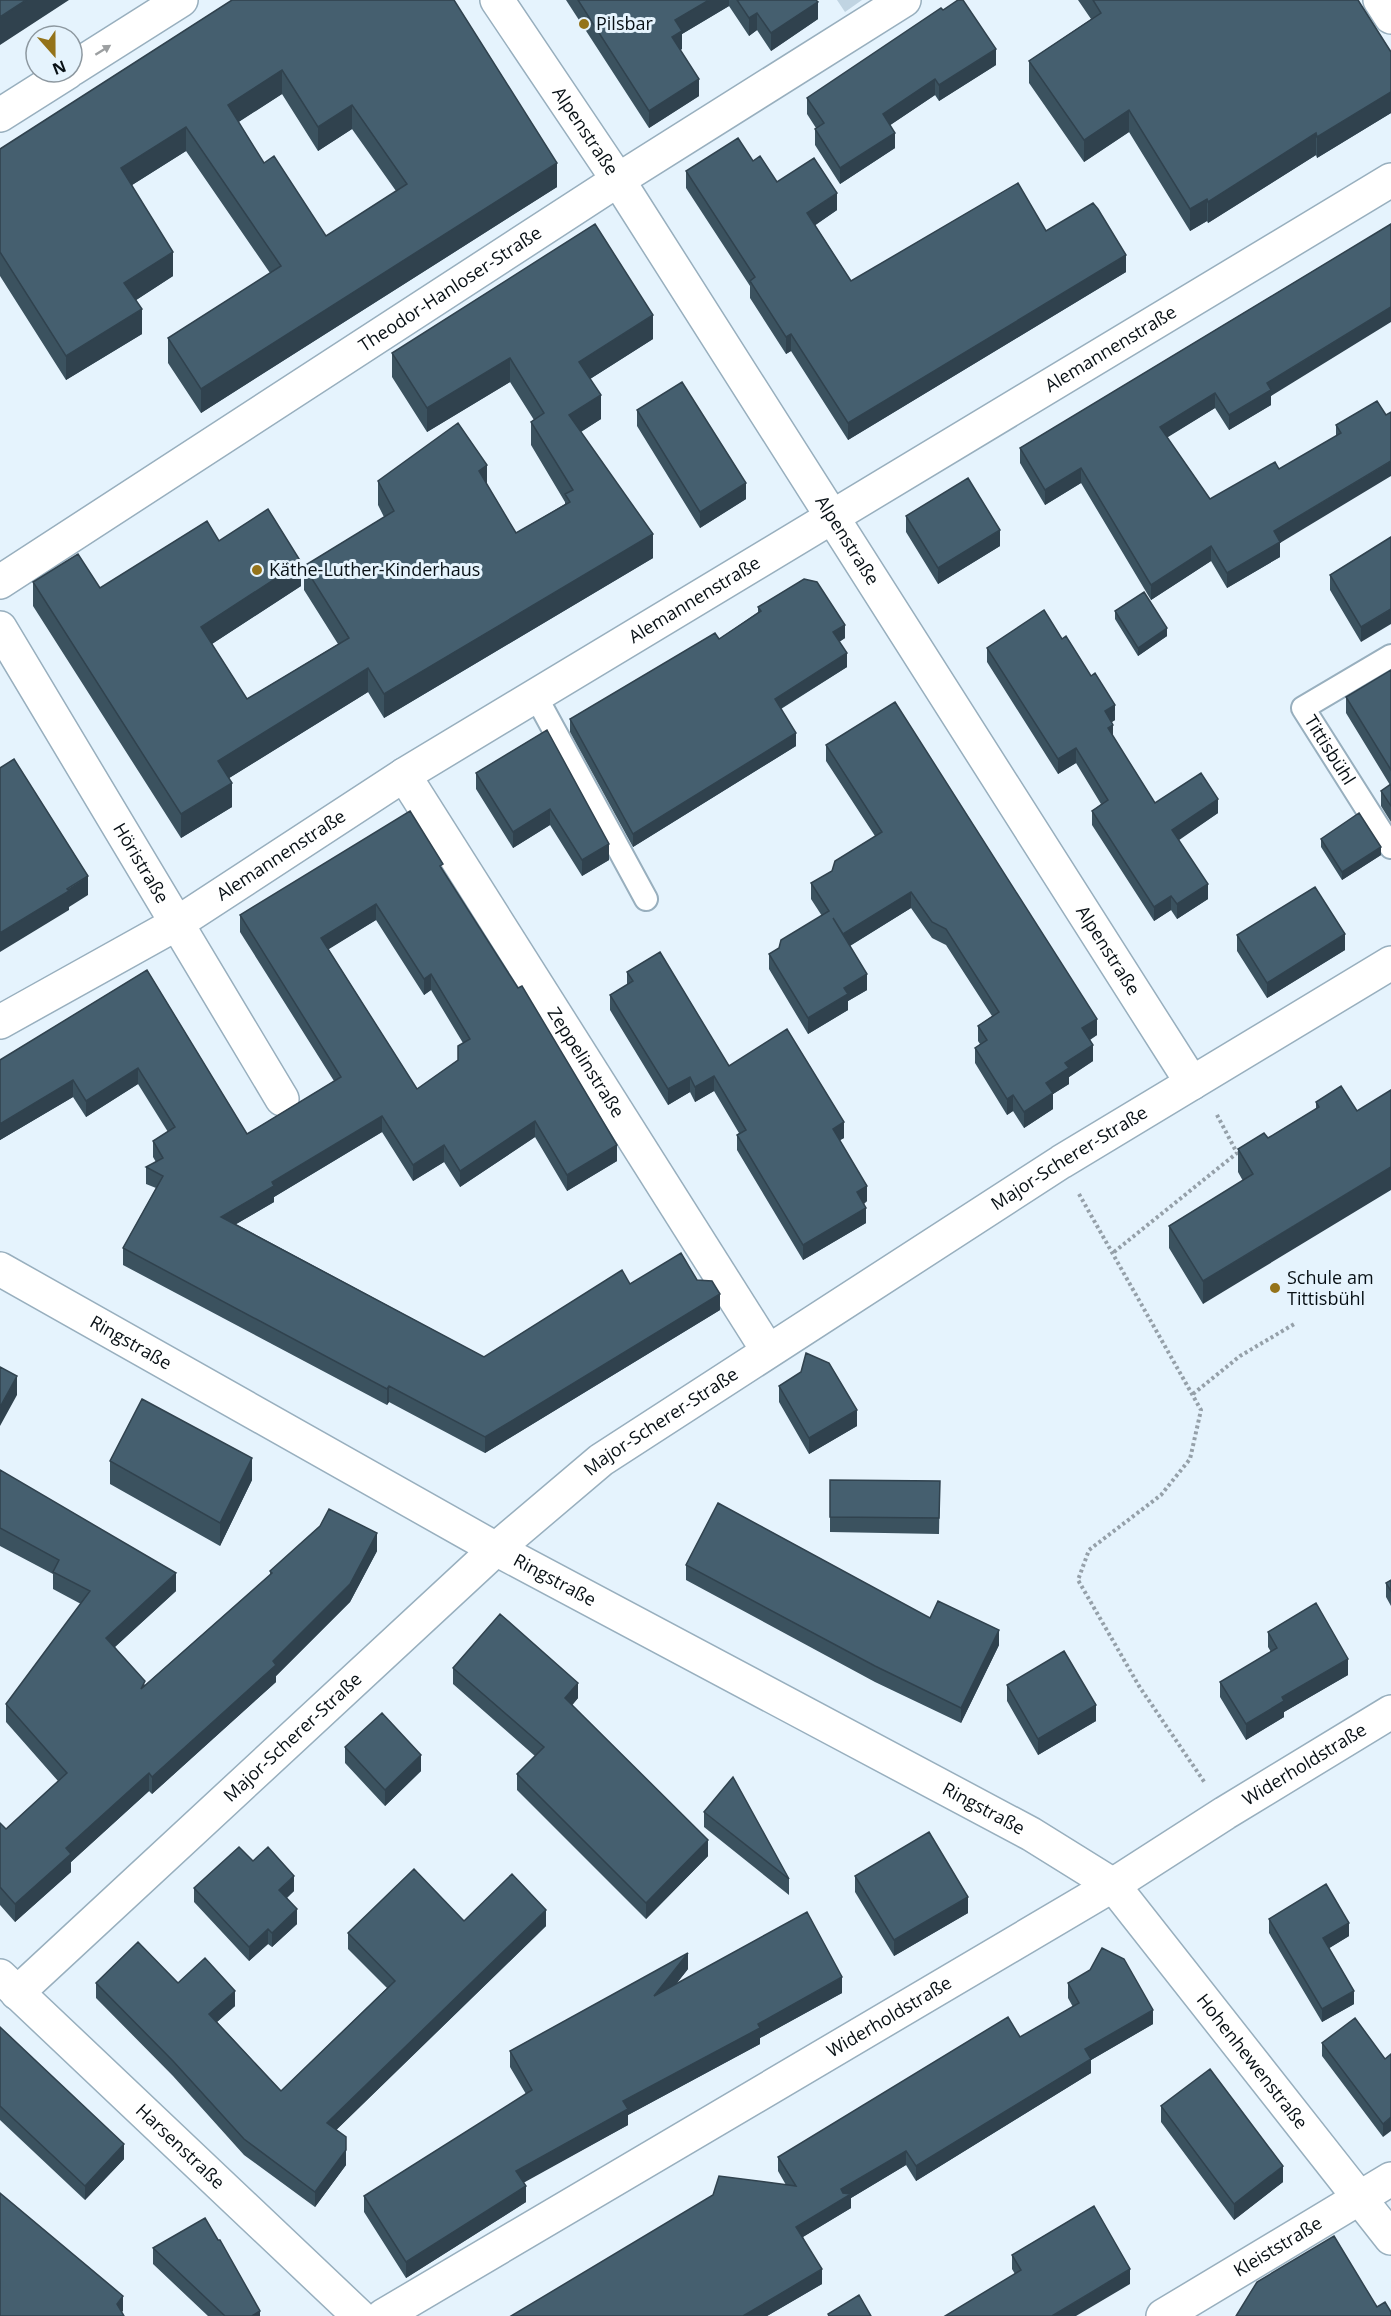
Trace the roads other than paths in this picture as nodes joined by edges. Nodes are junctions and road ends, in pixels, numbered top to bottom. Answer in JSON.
{"nodes":[{"id":1,"x":181,"y":0,"type":"edge"},
{"id":2,"x":497,"y":0,"type":"edge"},
{"id":3,"x":904,"y":0,"type":"edge"},
{"id":4,"x":1380,"y":0,"type":"edge"},
{"id":5,"x":1391,"y":17,"type":"edge"},
{"id":6,"x":84,"y":61,"type":"edge"},
{"id":7,"x":49,"y":84,"type":"edge"},
{"id":8,"x":0,"y":115,"type":"edge"},
{"id":9,"x":618,"y":180,"type":"junction"},
{"id":10,"x":1391,"y":180,"type":"edge"},
{"id":11,"x":830,"y":517,"type":"junction"},
{"id":12,"x":0,"y":582,"type":"edge"},
{"id":13,"x":0,"y":628,"type":"edge"},
{"id":14,"x":1391,"y":656,"type":"edge"},
{"id":15,"x":535,"y":695,"type":"junction"},
{"id":16,"x":404,"y":774,"type":"junction"},
{"id":17,"x":1391,"y":847,"type":"edge"},
{"id":18,"x":645,"y":899,"type":"dead end"},
{"id":19,"x":176,"y":924,"type":"junction"},
{"id":20,"x":1391,"y":963,"type":"edge"},
{"id":21,"x":0,"y":1022,"type":"edge"},
{"id":22,"x":1196,"y":1081,"type":"junction"},
{"id":23,"x":282,"y":1099,"type":"dead end"},
{"id":24,"x":0,"y":1269,"type":"edge"},
{"id":25,"x":768,"y":1351,"type":"junction"},
{"id":26,"x":496,"y":1549,"type":"junction"},
{"id":27,"x":1391,"y":1712,"type":"edge"},
{"id":28,"x":1113,"y":1885,"type":"junction"},
{"id":29,"x":9,"y":1984,"type":"edge"},
{"id":30,"x":1391,"y":2179,"type":"edge"},
{"id":31,"x":1360,"y":2198,"type":"junction"},
{"id":32,"x":1391,"y":2238,"type":"edge"},
{"id":33,"x":358,"y":2316,"type":"edge"},
{"id":34,"x":383,"y":2316,"type":"edge"},
{"id":35,"x":1162,"y":2316,"type":"edge"}],
"edges":[{"from":6,"to":1,"type":"street","one_way":true},
{"from":2,"to":9,"type":"street","name":"Alpenstraße"},
{"from":3,"to":9,"type":"street","name":"Theodor-Hanloser-Straße"},
{"from":4,"to":5,"type":"street"},
{"from":7,"to":8,"type":"street"},
{"from":9,"to":11,"type":"street","name":"Alpenstraße"},
{"from":9,"to":12,"type":"street","name":"Theodor-Hanloser-Straße"},
{"from":10,"to":11,"type":"street","name":"Alemannenstraße"},
{"from":11,"to":15,"type":"street","name":"Alemannenstraße"},
{"from":11,"to":22,"type":"street","name":"Alpenstraße"},
{"from":13,"to":19,"type":"street","name":"Höristraße"},
{"from":14,"to":17,"type":"lane","name":"Tittisbühl"},
{"from":15,"to":16,"type":"street","name":"Alemannenstraße"},
{"from":15,"to":18,"type":"lane"},
{"from":16,"to":19,"type":"street","name":"Alemannenstraße"},
{"from":16,"to":25,"type":"street","name":"Zeppelinstraße"},
{"from":19,"to":21,"type":"street","name":"Alemannenstraße"},
{"from":19,"to":23,"type":"street","name":"Höristraße"},
{"from":20,"to":22,"type":"street","name":"Major-Scherer-Straße"},
{"from":22,"to":25,"type":"street","name":"Major-Scherer-Straße"},
{"from":24,"to":26,"type":"street","name":"Ringstraße"},
{"from":25,"to":26,"type":"street","name":"Major-Scherer-Straße"},
{"from":26,"to":28,"type":"street","name":"Ringstraße"},
{"from":26,"to":29,"type":"street","name":"Major-Scherer-Straße"},
{"from":27,"to":28,"type":"street","name":"Widerholdstraße"},
{"from":28,"to":31,"type":"street","name":"Hohenhewenstraße"},
{"from":28,"to":34,"type":"street","name":"Widerholdstraße"},
{"from":29,"to":33,"type":"street","name":"Harsenstraße"},
{"from":30,"to":31,"type":"street","name":"Kleiststraße"},
{"from":31,"to":32,"type":"street","name":"Hohenhewenstraße"},
{"from":31,"to":35,"type":"street","name":"Kleiststraße"}]}
